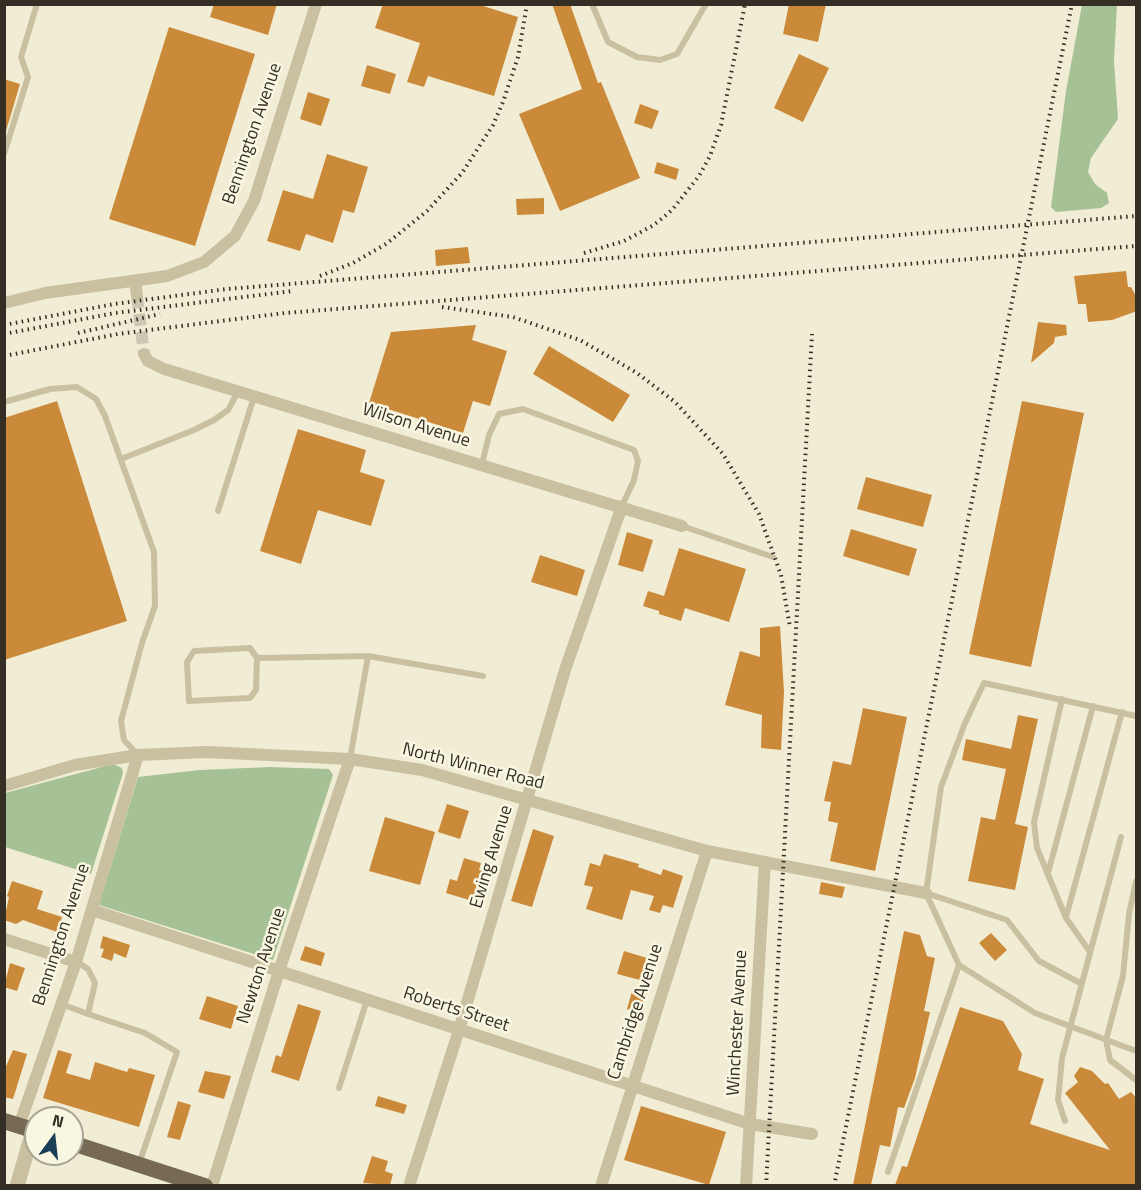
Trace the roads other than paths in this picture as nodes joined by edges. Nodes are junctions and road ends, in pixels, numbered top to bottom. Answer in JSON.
{"nodes":[{"id":1,"x":37,"y":4,"type":"edge"},
{"id":2,"x":316,"y":4,"type":"edge"},
{"id":3,"x":592,"y":4,"type":"edge"},
{"id":4,"x":706,"y":4,"type":"edge"},
{"id":5,"x":4,"y":154,"type":"edge"},
{"id":6,"x":135,"y":281,"type":"junction"},
{"id":7,"x":137,"y":296,"type":"tunnel mouth"},
{"id":8,"x":4,"y":303,"type":"edge"},
{"id":9,"x":144,"y":354,"type":"dead end"},
{"id":10,"x":238,"y":391,"type":"junction"},
{"id":11,"x":254,"y":396,"type":"junction"},
{"id":12,"x":4,"y":402,"type":"edge"},
{"id":13,"x":121,"y":459,"type":"junction"},
{"id":14,"x":482,"y":464,"type":"junction"},
{"id":15,"x":622,"y":506,"type":"junction"},
{"id":16,"x":218,"y":511,"type":"dead end"},
{"id":17,"x":682,"y":526,"type":"joint"},
{"id":18,"x":773,"y":557,"type":"dead end"},
{"id":19,"x":368,"y":656,"type":"junction"},
{"id":20,"x":257,"y":658,"type":"junction"},
{"id":21,"x":483,"y":675,"type":"dead end"},
{"id":22,"x":1062,"y":699,"type":"junction"},
{"id":23,"x":1093,"y":706,"type":"junction"},
{"id":24,"x":1122,"y":712,"type":"junction"},
{"id":25,"x":1137,"y":716,"type":"edge"},
{"id":26,"x":138,"y":755,"type":"junction"},
{"id":27,"x":350,"y":759,"type":"junction"},
{"id":28,"x":4,"y":786,"type":"edge"},
{"id":29,"x":528,"y":799,"type":"junction"},
{"id":30,"x":1121,"y":837,"type":"dead end"},
{"id":31,"x":707,"y":851,"type":"junction"},
{"id":32,"x":765,"y":862,"type":"junction"},
{"id":33,"x":1048,"y":873,"type":"junction"},
{"id":34,"x":1137,"y":881,"type":"edge"},
{"id":35,"x":926,"y":893,"type":"junction"},
{"id":36,"x":92,"y":910,"type":"junction"},
{"id":37,"x":1066,"y":918,"type":"junction"},
{"id":38,"x":4,"y":939,"type":"edge"},
{"id":39,"x":1090,"y":952,"type":"junction"},
{"id":40,"x":76,"y":962,"type":"junction"},
{"id":41,"x":959,"y":965,"type":"junction"},
{"id":42,"x":279,"y":971,"type":"junction"},
{"id":43,"x":1080,"y":983,"type":"junction"},
{"id":44,"x":367,"y":1000,"type":"junction"},
{"id":45,"x":61,"y":1004,"type":"junction"},
{"id":46,"x":88,"y":1014,"type":"junction"},
{"id":47,"x":1071,"y":1026,"type":"junction"},
{"id":48,"x":459,"y":1030,"type":"junction"},
{"id":49,"x":1106,"y":1040,"type":"junction"},
{"id":50,"x":1137,"y":1051,"type":"edge"},
{"id":51,"x":1137,"y":1080,"type":"edge"},
{"id":52,"x":631,"y":1086,"type":"junction"},
{"id":53,"x":339,"y":1088,"type":"dead end"},
{"id":54,"x":1065,"y":1120,"type":"dead end"},
{"id":55,"x":750,"y":1124,"type":"junction"},
{"id":56,"x":23,"y":1127,"type":"edge"},
{"id":57,"x":812,"y":1134,"type":"dead end"},
{"id":58,"x":84,"y":1147,"type":"edge"},
{"id":59,"x":139,"y":1164,"type":"junction"},
{"id":60,"x":888,"y":1172,"type":"dead end"},
{"id":61,"x":17,"y":1185,"type":"edge"},
{"id":62,"x":205,"y":1185,"type":"edge"},
{"id":63,"x":212,"y":1185,"type":"edge"},
{"id":64,"x":409,"y":1185,"type":"edge"},
{"id":65,"x":601,"y":1185,"type":"edge"},
{"id":66,"x":746,"y":1185,"type":"edge"}],
"edges":[{"from":1,"to":5,"type":"lane"},
{"from":2,"to":6,"type":"street","name":"Bennington Avenue"},
{"from":3,"to":4,"type":"lane"},
{"from":6,"to":7,"type":"street"},
{"from":6,"to":8,"type":"street"},
{"from":9,"to":10,"type":"street","name":"Wilson Avenue"},
{"from":10,"to":11,"type":"street","name":"Wilson Avenue"},
{"from":10,"to":13,"type":"lane"},
{"from":11,"to":14,"type":"street","name":"Wilson Avenue"},
{"from":11,"to":16,"type":"lane"},
{"from":12,"to":13,"type":"lane"},
{"from":13,"to":26,"type":"lane"},
{"from":14,"to":15,"type":"street","name":"Wilson Avenue"},
{"from":14,"to":15,"type":"lane"},
{"from":15,"to":17,"type":"street","name":"Wilson Avenue"},
{"from":15,"to":29,"type":"street","name":"Ewing Avenue"},
{"from":17,"to":18,"type":"lane"},
{"from":19,"to":20,"type":"lane"},
{"from":19,"to":21,"type":"lane"},
{"from":19,"to":27,"type":"lane"},
{"from":20,"to":20,"type":"lane"},
{"from":22,"to":23,"type":"lane"},
{"from":22,"to":33,"type":"lane"},
{"from":22,"to":35,"type":"lane"},
{"from":23,"to":24,"type":"lane"},
{"from":23,"to":33,"type":"lane"},
{"from":24,"to":25,"type":"lane"},
{"from":24,"to":37,"type":"lane"},
{"from":26,"to":27,"type":"street","name":"North Winner Road"},
{"from":26,"to":28,"type":"street","name":"North Winner Road"},
{"from":26,"to":36,"type":"street","name":"Bennington Avenue"},
{"from":27,"to":29,"type":"street","name":"North Winner Road"},
{"from":27,"to":42,"type":"street","name":"Newton Avenue"},
{"from":29,"to":31,"type":"street","name":"North Winner Road"},
{"from":29,"to":48,"type":"street","name":"Ewing Avenue"},
{"from":30,"to":39,"type":"lane"},
{"from":31,"to":32,"type":"street","name":"North Winner Road"},
{"from":31,"to":52,"type":"street","name":"Cambridge Avenue"},
{"from":32,"to":35,"type":"street","name":"North Winner Road"},
{"from":32,"to":55,"type":"street","name":"Winchester Avenue"},
{"from":33,"to":37,"type":"lane"},
{"from":34,"to":49,"type":"lane"},
{"from":35,"to":41,"type":"lane"},
{"from":35,"to":43,"type":"lane"},
{"from":36,"to":40,"type":"street","name":"Bennington Avenue"},
{"from":36,"to":42,"type":"street","name":"Roberts Street"},
{"from":37,"to":39,"type":"lane"},
{"from":38,"to":40,"type":"street"},
{"from":39,"to":43,"type":"lane"},
{"from":40,"to":45,"type":"street","name":"Bennington Avenue"},
{"from":40,"to":46,"type":"lane"},
{"from":41,"to":47,"type":"lane"},
{"from":41,"to":60,"type":"lane"},
{"from":42,"to":44,"type":"street","name":"Roberts Street"},
{"from":42,"to":63,"type":"street","name":"Newton Avenue"},
{"from":43,"to":47,"type":"lane"},
{"from":44,"to":48,"type":"street","name":"Roberts Street"},
{"from":44,"to":53,"type":"lane"},
{"from":45,"to":46,"type":"lane"},
{"from":45,"to":56,"type":"street","name":"Bennington Avenue"},
{"from":46,"to":59,"type":"lane"},
{"from":47,"to":49,"type":"lane"},
{"from":47,"to":54,"type":"lane"},
{"from":48,"to":52,"type":"street","name":"Roberts Street"},
{"from":48,"to":64,"type":"street","name":"Ewing Avenue"},
{"from":49,"to":50,"type":"lane"},
{"from":49,"to":51,"type":"lane"},
{"from":52,"to":55,"type":"street","name":"Roberts Street"},
{"from":52,"to":65,"type":"street","name":"Cambridge Avenue"},
{"from":55,"to":57,"type":"street","name":"Roberts Street"},
{"from":55,"to":66,"type":"street","name":"Winchester Avenue"},
{"from":56,"to":61,"type":"street","name":"Bennington Avenue"},
{"from":58,"to":59,"type":"main road"},
{"from":59,"to":62,"type":"main road"}]}
